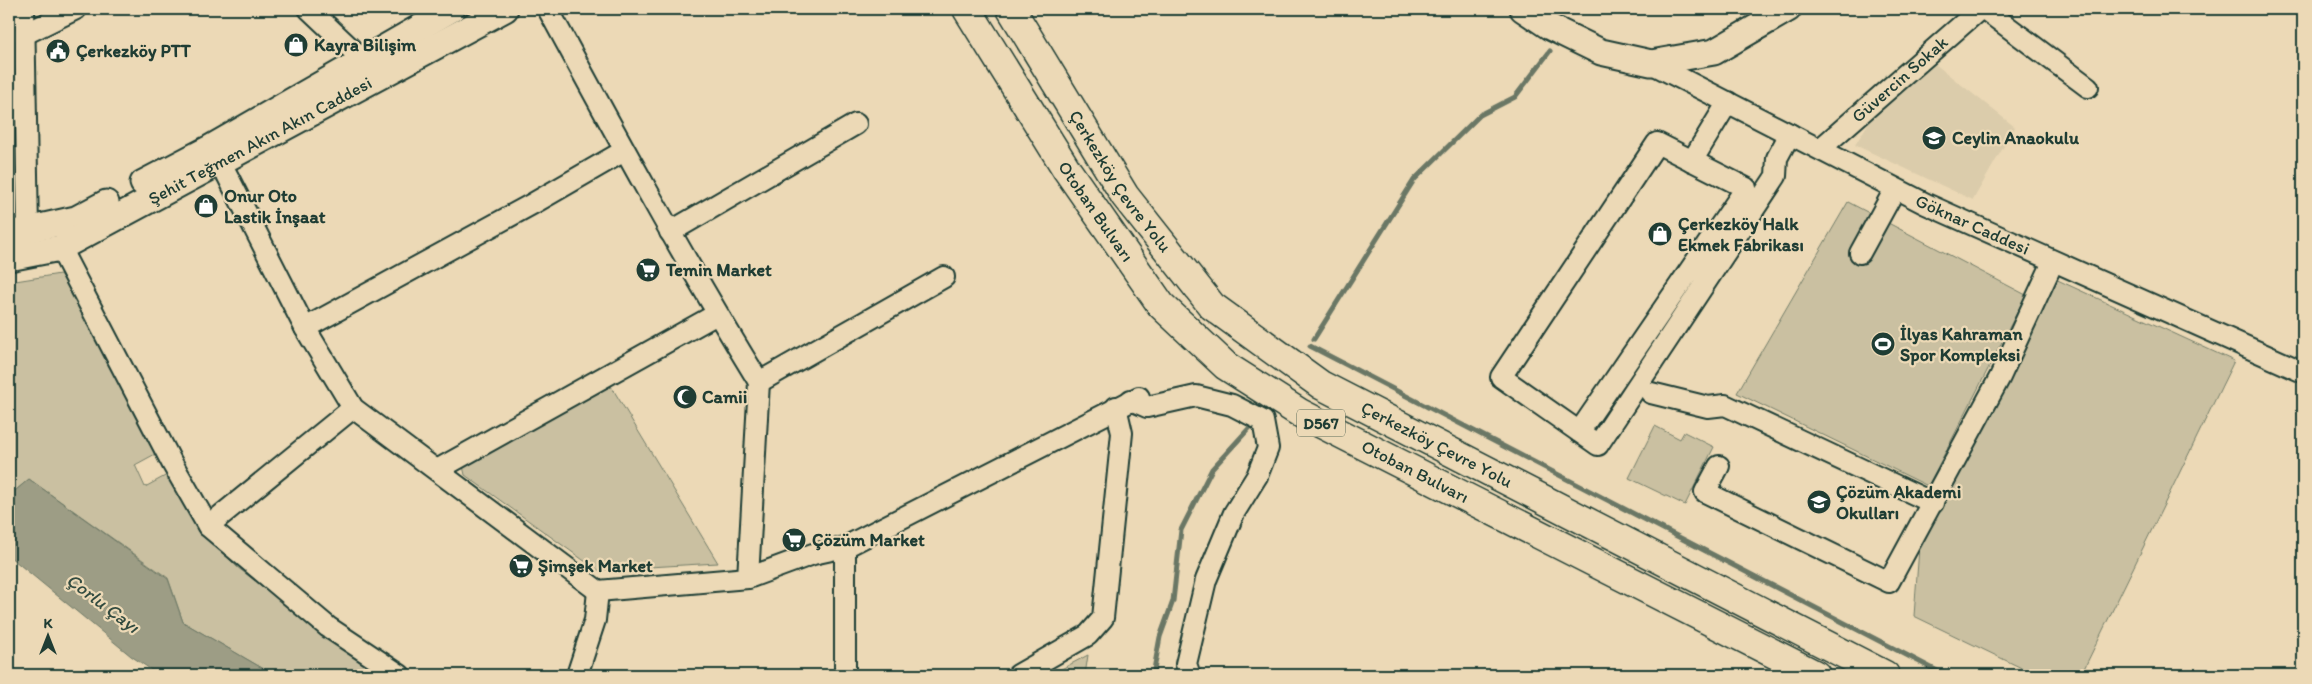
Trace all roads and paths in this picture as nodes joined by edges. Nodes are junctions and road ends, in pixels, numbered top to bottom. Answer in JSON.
{"nodes":[{"id":1,"x":24,"y":9,"type":"edge"},
{"id":2,"x":76,"y":9,"type":"edge"},
{"id":3,"x":310,"y":9,"type":"edge"},
{"id":4,"x":452,"y":9,"type":"edge"},
{"id":5,"x":505,"y":9,"type":"edge"},
{"id":6,"x":548,"y":9,"type":"edge"},
{"id":7,"x":967,"y":9,"type":"edge"},
{"id":8,"x":1011,"y":9,"type":"edge"},
{"id":9,"x":1523,"y":9,"type":"edge"},
{"id":10,"x":1788,"y":9,"type":"edge"},
{"id":11,"x":1982,"y":9,"type":"edge"},
{"id":12,"x":23,"y":35,"type":"junction"},
{"id":13,"x":364,"y":61,"type":"junction"},
{"id":14,"x":1650,"y":62,"type":"junction"},
{"id":15,"x":2088,"y":87,"type":"dead end"},
{"id":16,"x":1728,"y":102,"type":"junction"},
{"id":17,"x":856,"y":124,"type":"dead end"},
{"id":18,"x":1790,"y":134,"type":"junction"},
{"id":19,"x":1820,"y":149,"type":"junction"},
{"id":20,"x":624,"y":151,"type":"junction"},
{"id":21,"x":1692,"y":161,"type":"junction"},
{"id":22,"x":221,"y":163,"type":"junction"},
{"id":23,"x":1895,"y":189,"type":"junction"},
{"id":24,"x":18,"y":232,"type":"edge"},
{"id":25,"x":670,"y":232,"type":"junction"},
{"id":26,"x":60,"y":248,"type":"junction"},
{"id":27,"x":1860,"y":253,"type":"dead end"},
{"id":28,"x":9,"y":258,"type":"edge"},
{"id":29,"x":2053,"y":262,"type":"junction"},
{"id":30,"x":944,"y":277,"type":"dead end"},
{"id":31,"x":717,"y":314,"type":"junction"},
{"id":32,"x":305,"y":328,"type":"junction"},
{"id":33,"x":2303,"y":372,"type":"edge"},
{"id":34,"x":759,"y":382,"type":"junction"},
{"id":35,"x":1651,"y":393,"type":"dead end"},
{"id":36,"x":1129,"y":401,"type":"junction"},
{"id":37,"x":353,"y":408,"type":"junction"},
{"id":38,"x":1579,"y":432,"type":"junction"},
{"id":39,"x":1719,"y":466,"type":"dead end"},
{"id":40,"x":437,"y":470,"type":"junction"},
{"id":41,"x":1933,"y":502,"type":"junction"},
{"id":42,"x":208,"y":526,"type":"junction"},
{"id":43,"x":845,"y":546,"type":"junction"},
{"id":44,"x":748,"y":578,"type":"junction"},
{"id":45,"x":598,"y":591,"type":"junction"},
{"id":46,"x":400,"y":675,"type":"edge"},
{"id":47,"x":577,"y":675,"type":"edge"},
{"id":48,"x":845,"y":675,"type":"edge"},
{"id":49,"x":1018,"y":675,"type":"edge"},
{"id":50,"x":1190,"y":675,"type":"edge"},
{"id":51,"x":1816,"y":675,"type":"edge"},
{"id":52,"x":1885,"y":675,"type":"edge"}],
"edges":[{"from":1,"to":12,"type":"street"},
{"from":2,"to":12,"type":"street"},
{"from":3,"to":13,"type":"street"},
{"from":4,"to":13,"type":"main road","name":"Şehit Teğmen Akın Akın Caddesi"},
{"from":5,"to":22,"type":"main road","name":"Şehit Teğmen Akın Akın Caddesi"},
{"from":6,"to":20,"type":"street"},
{"from":7,"to":51,"type":"highway","name":"Otoban Bulvarı","number":"D567"},
{"from":8,"to":52,"type":"highway","name":"Çerkezköy Çevre Yolu","number":"D567"},
{"from":9,"to":14,"type":"main road"},
{"from":10,"to":14,"type":"main road"},
{"from":11,"to":15,"type":"street"},
{"from":11,"to":19,"type":"street","name":"Güvercin Sokak"},
{"from":12,"to":24,"type":"street"},
{"from":13,"to":24,"type":"main road","name":"Şehit Teğmen Akın Akın Caddesi"},
{"from":14,"to":16,"type":"street","name":"Göknar Caddesi"},
{"from":16,"to":18,"type":"street","name":"Göknar Caddesi"},
{"from":16,"to":21,"type":"street"},
{"from":17,"to":25,"type":"street"},
{"from":18,"to":19,"type":"street","name":"Göknar Caddesi"},
{"from":18,"to":38,"type":"street"},
{"from":19,"to":23,"type":"street","name":"Göknar Caddesi"},
{"from":20,"to":25,"type":"street"},
{"from":20,"to":32,"type":"street"},
{"from":21,"to":38,"type":"street"},
{"from":21,"to":38,"type":"street"},
{"from":22,"to":26,"type":"main road","name":"Şehit Teğmen Akın Akın Caddesi"},
{"from":22,"to":32,"type":"street"},
{"from":23,"to":27,"type":"street"},
{"from":23,"to":29,"type":"street","name":"Göknar Caddesi"},
{"from":25,"to":31,"type":"street"},
{"from":26,"to":28,"type":"main road","name":"Şehit Teğmen Akın Akın Caddesi"},
{"from":26,"to":42,"type":"street"},
{"from":29,"to":33,"type":"street","name":"Göknar Caddesi"},
{"from":29,"to":41,"type":"street"},
{"from":30,"to":34,"type":"street"},
{"from":31,"to":34,"type":"street"},
{"from":31,"to":40,"type":"street"},
{"from":32,"to":37,"type":"street"},
{"from":34,"to":44,"type":"street"},
{"from":35,"to":41,"type":"street"},
{"from":36,"to":43,"type":"street"},
{"from":36,"to":49,"type":"street"},
{"from":36,"to":50,"type":"street"},
{"from":37,"to":40,"type":"street"},
{"from":37,"to":42,"type":"street"},
{"from":39,"to":41,"type":"street"},
{"from":40,"to":45,"type":"street"},
{"from":42,"to":46,"type":"street"},
{"from":43,"to":44,"type":"street"},
{"from":43,"to":48,"type":"street"},
{"from":44,"to":45,"type":"street"},
{"from":45,"to":47,"type":"street"}]}
